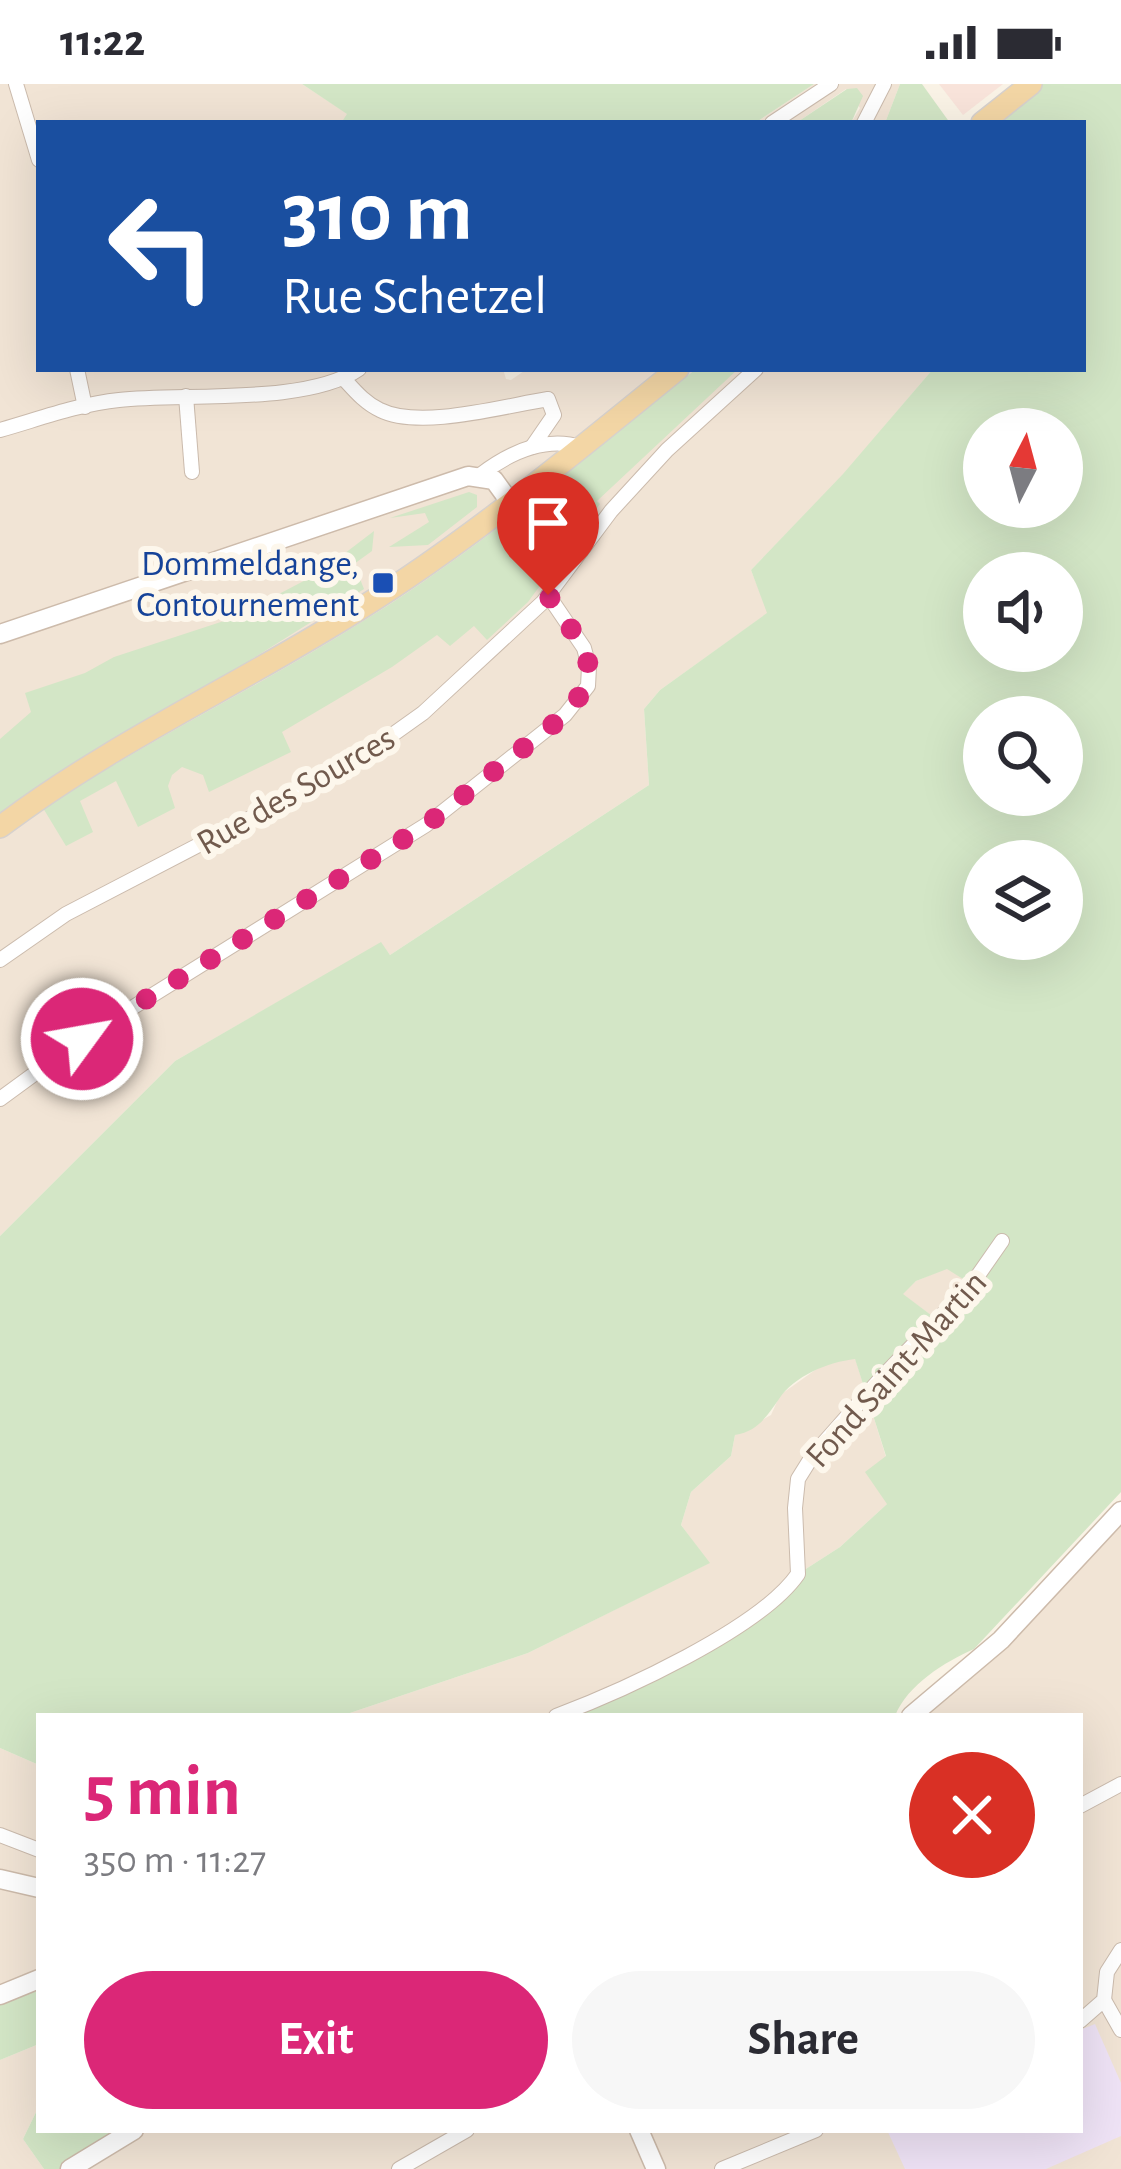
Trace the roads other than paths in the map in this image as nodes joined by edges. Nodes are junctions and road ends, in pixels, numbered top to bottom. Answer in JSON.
{"nodes":[{"id":1,"x":16,"y":84,"type":"edge"},
{"id":2,"x":831,"y":84,"type":"edge"},
{"id":3,"x":886,"y":84,"type":"edge"},
{"id":4,"x":1031,"y":84,"type":"edge"},
{"id":5,"x":777,"y":120,"type":"edge"},
{"id":6,"x":866,"y":120,"type":"edge"},
{"id":7,"x":876,"y":120,"type":"edge"},
{"id":8,"x":986,"y":120,"type":"edge"},
{"id":9,"x":36,"y":150,"type":"edge"},
{"id":10,"x":78,"y":372,"type":"edge"},
{"id":11,"x":354,"y":372,"type":"edge"},
{"id":12,"x":674,"y":372,"type":"edge"},
{"id":13,"x":753,"y":372,"type":"edge"},
{"id":14,"x":344,"y":379,"type":"junction"},
{"id":15,"x":185,"y":396,"type":"junction"},
{"id":16,"x":85,"y":406,"type":"junction"},
{"id":17,"x":0,"y":430,"type":"edge"},
{"id":18,"x":532,"y":447,"type":"junction"},
{"id":19,"x":581,"y":447,"type":"junction"},
{"id":20,"x":192,"y":472,"type":"dead end"},
{"id":21,"x":480,"y":476,"type":"junction"},
{"id":22,"x":510,"y":502,"type":"junction"},
{"id":23,"x":548,"y":595,"type":"junction"},
{"id":24,"x":0,"y":634,"type":"edge"},
{"id":25,"x":0,"y":827,"type":"edge"},
{"id":26,"x":0,"y":960,"type":"edge"},
{"id":27,"x":0,"y":1099,"type":"edge"},
{"id":28,"x":1002,"y":1241,"type":"dead end"},
{"id":29,"x":1121,"y":1511,"type":"edge"},
{"id":30,"x":562,"y":1713,"type":"edge"},
{"id":31,"x":915,"y":1713,"type":"edge"},
{"id":32,"x":1121,"y":1784,"type":"edge"},
{"id":33,"x":1083,"y":1804,"type":"edge"},
{"id":34,"x":0,"y":1835,"type":"edge"},
{"id":35,"x":36,"y":1849,"type":"edge"},
{"id":36,"x":0,"y":1880,"type":"edge"},
{"id":37,"x":36,"y":1887,"type":"edge"},
{"id":38,"x":1121,"y":1950,"type":"edge"},
{"id":39,"x":36,"y":1980,"type":"edge"},
{"id":40,"x":0,"y":1995,"type":"edge"},
{"id":41,"x":1105,"y":2000,"type":"junction"},
{"id":42,"x":1083,"y":2018,"type":"edge"},
{"id":43,"x":1121,"y":2030,"type":"edge"},
{"id":44,"x":129,"y":2133,"type":"edge"},
{"id":45,"x":461,"y":2133,"type":"edge"},
{"id":46,"x":640,"y":2133,"type":"edge"},
{"id":47,"x":809,"y":2133,"type":"edge"},
{"id":48,"x":70,"y":2169,"type":"edge"},
{"id":49,"x":399,"y":2169,"type":"edge"},
{"id":50,"x":656,"y":2169,"type":"edge"},
{"id":51,"x":722,"y":2169,"type":"edge"}],
"edges":[{"from":1,"to":9,"type":"street"},
{"from":2,"to":5,"type":"street"},
{"from":3,"to":6,"type":"street"},
{"from":3,"to":7,"type":"street"},
{"from":4,"to":8,"type":"main road"},
{"from":10,"to":16,"type":"street"},
{"from":11,"to":14,"type":"street"},
{"from":12,"to":19,"type":"main road"},
{"from":13,"to":23,"type":"street","name":"Rue des Sources"},
{"from":14,"to":15,"type":"street"},
{"from":14,"to":18,"type":"street"},
{"from":15,"to":16,"type":"street"},
{"from":15,"to":20,"type":"street"},
{"from":16,"to":17,"type":"street"},
{"from":18,"to":19,"type":"street"},
{"from":18,"to":21,"type":"street"},
{"from":19,"to":22,"type":"main road"},
{"from":21,"to":22,"type":"street"},
{"from":21,"to":24,"type":"street"},
{"from":22,"to":25,"type":"main road"},
{"from":23,"to":26,"type":"street","name":"Rue des Sources"},
{"from":23,"to":27,"type":"street"},
{"from":28,"to":30,"type":"street","name":"Fond Saint-Martin"},
{"from":29,"to":31,"type":"street"},
{"from":32,"to":33,"type":"street"},
{"from":34,"to":35,"type":"street"},
{"from":36,"to":37,"type":"street"},
{"from":38,"to":41,"type":"street"},
{"from":39,"to":40,"type":"street"},
{"from":41,"to":42,"type":"street"},
{"from":41,"to":43,"type":"street"},
{"from":44,"to":48,"type":"street"},
{"from":45,"to":49,"type":"street"},
{"from":46,"to":50,"type":"street"},
{"from":47,"to":51,"type":"street"}]}
